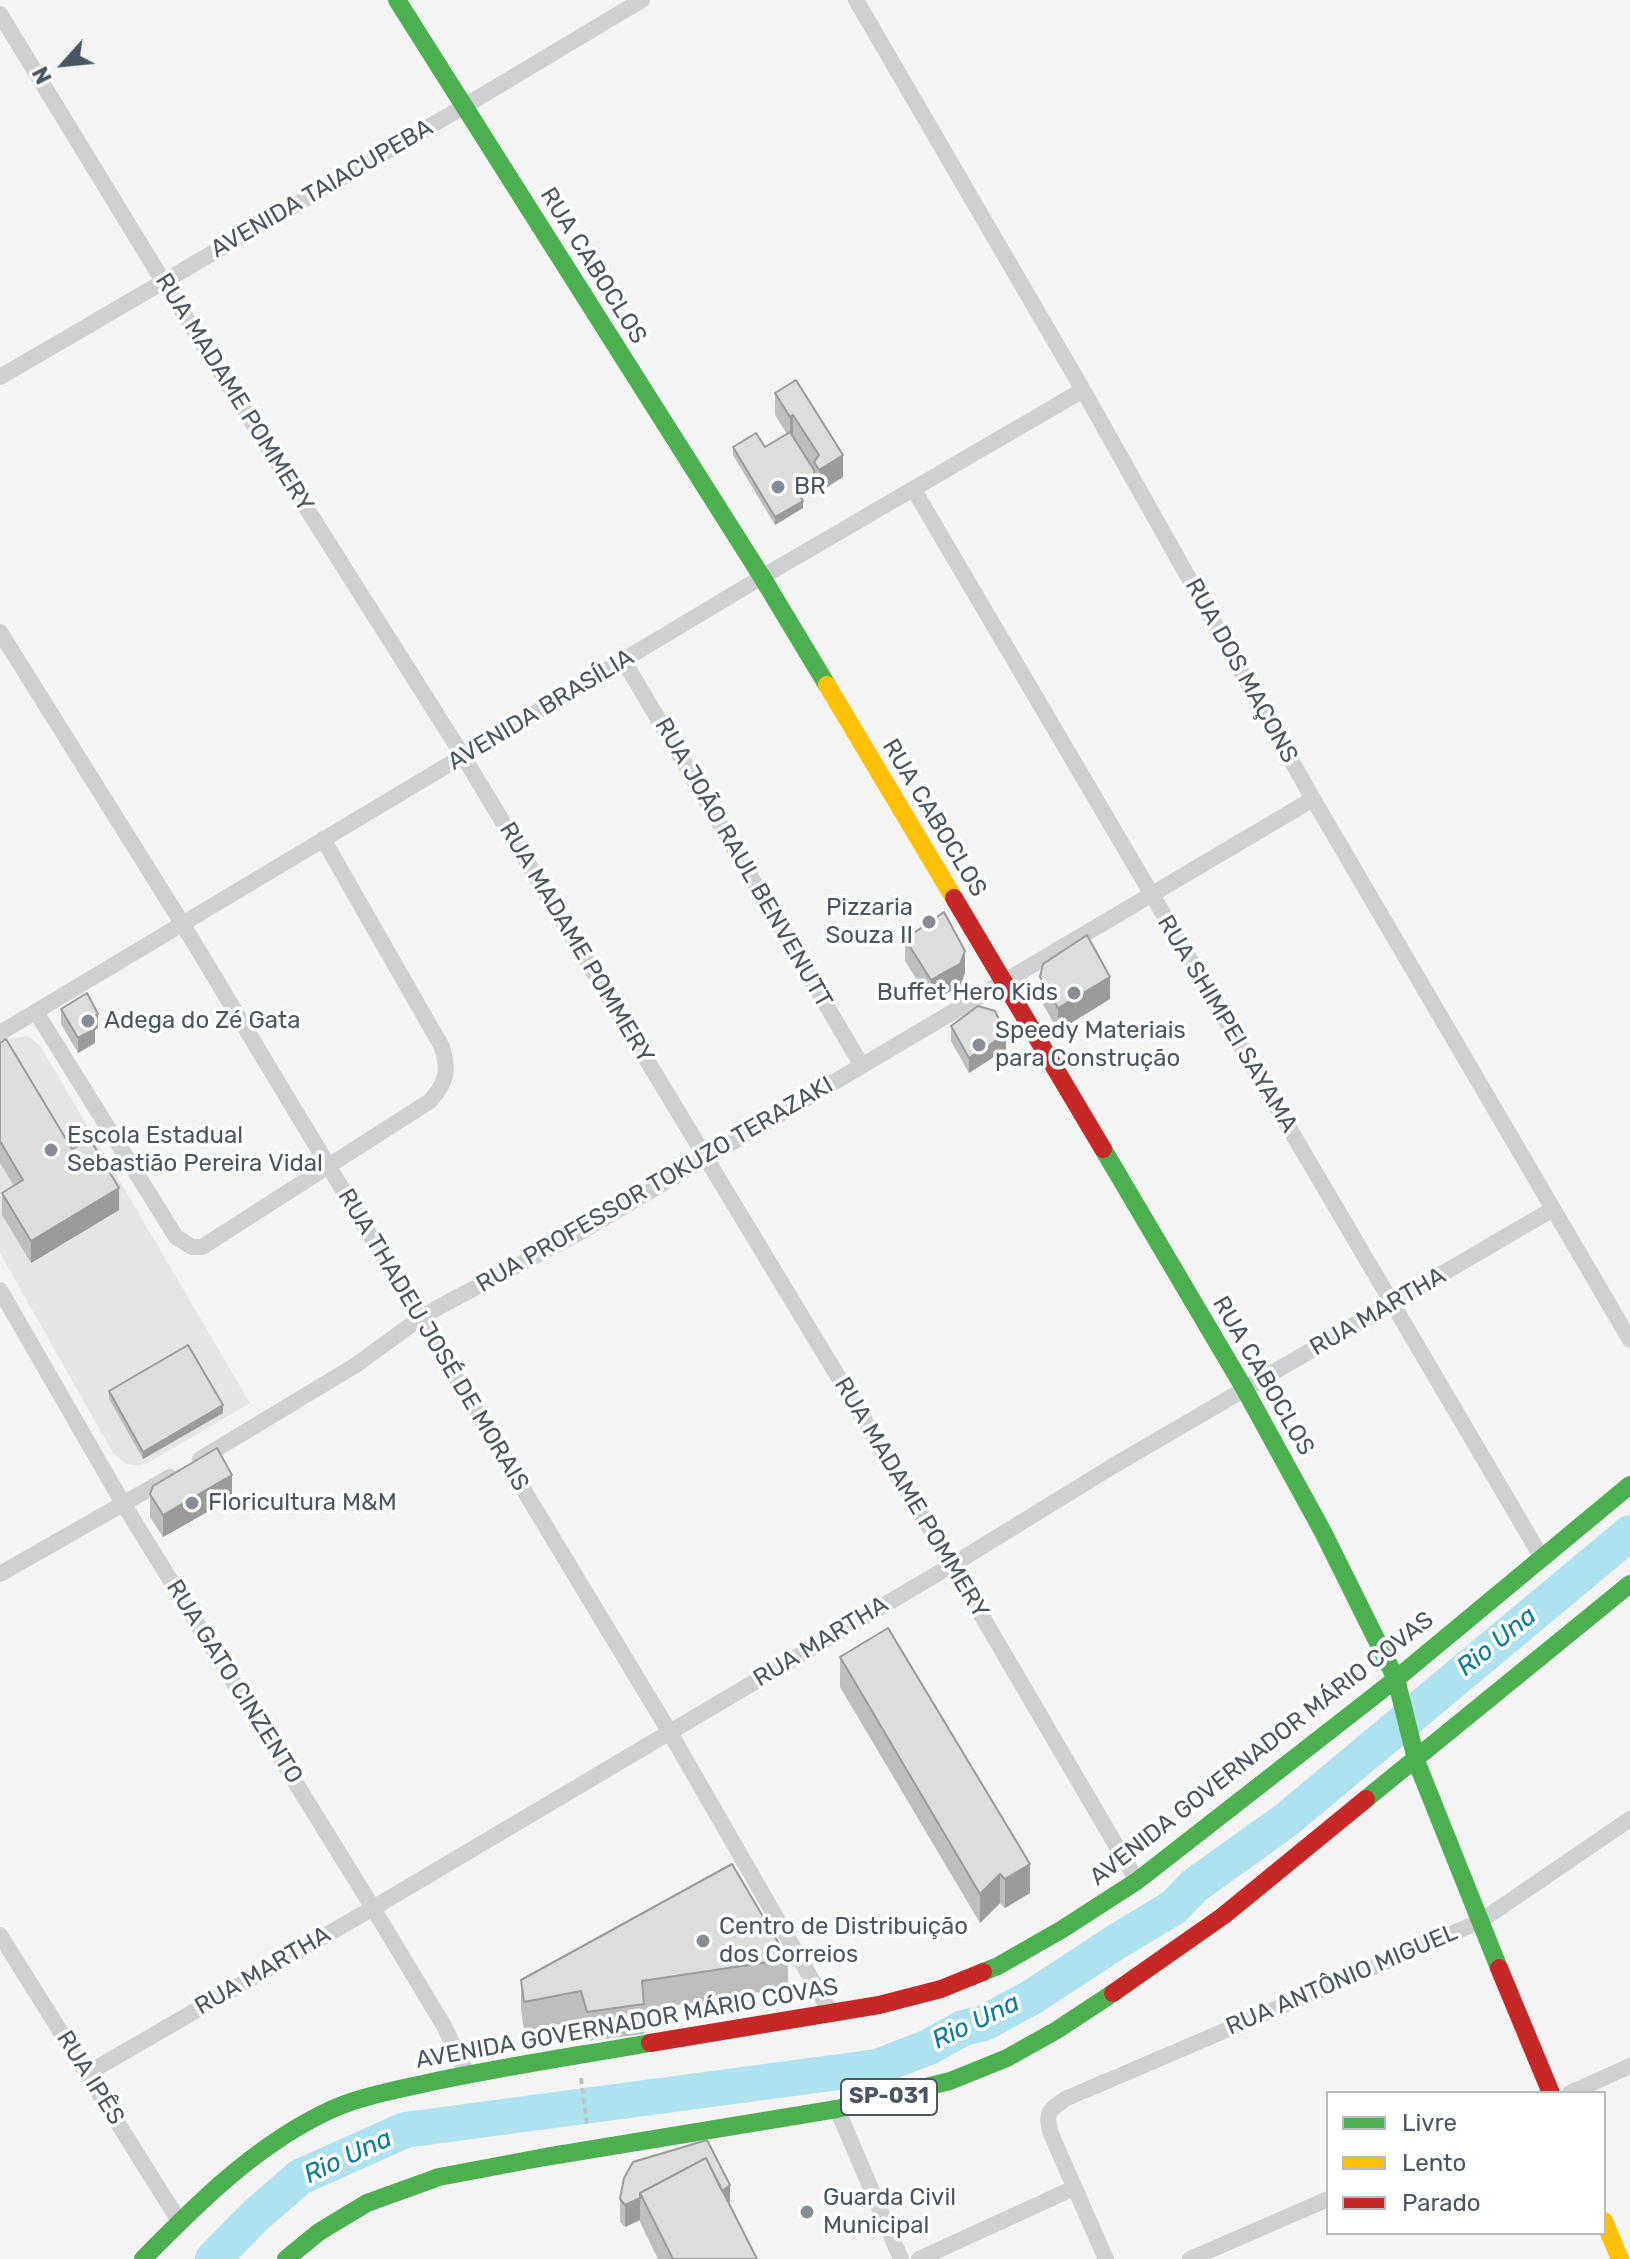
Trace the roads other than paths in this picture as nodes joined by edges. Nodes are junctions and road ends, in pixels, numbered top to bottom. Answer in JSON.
{"nodes":[{"id":1,"x":397,"y":0,"type":"edge"},
{"id":2,"x":642,"y":0,"type":"edge"},
{"id":3,"x":856,"y":0,"type":"edge"},
{"id":4,"x":0,"y":14,"type":"edge"},
{"id":5,"x":463,"y":107,"type":"junction"},
{"id":6,"x":163,"y":281,"type":"junction"},
{"id":7,"x":0,"y":377,"type":"edge"},
{"id":8,"x":1083,"y":390,"type":"junction"},
{"id":9,"x":914,"y":490,"type":"junction"},
{"id":10,"x":762,"y":577,"type":"junction"},
{"id":11,"x":0,"y":632,"type":"edge"},
{"id":12,"x":624,"y":661,"type":"junction"},
{"id":13,"x":463,"y":756,"type":"junction"},
{"id":14,"x":1313,"y":799,"type":"junction"},
{"id":15,"x":323,"y":839,"type":"junction"},
{"id":16,"x":1151,"y":895,"type":"junction"},
{"id":17,"x":182,"y":923,"type":"junction"},
{"id":18,"x":1004,"y":982,"type":"junction"},
{"id":19,"x":36,"y":1012,"type":"junction"},
{"id":20,"x":0,"y":1033,"type":"edge"},
{"id":21,"x":862,"y":1066,"type":"junction"},
{"id":22,"x":706,"y":1158,"type":"junction"},
{"id":23,"x":329,"y":1166,"type":"junction"},
{"id":24,"x":1553,"y":1209,"type":"junction"},
{"id":25,"x":0,"y":1290,"type":"edge"},
{"id":26,"x":1394,"y":1304,"type":"junction"},
{"id":27,"x":419,"y":1319,"type":"junction"},
{"id":28,"x":1630,"y":1340,"type":"edge"},
{"id":29,"x":1244,"y":1388,"type":"junction"},
{"id":30,"x":1630,"y":1485,"type":"edge"},
{"id":31,"x":124,"y":1505,"type":"junction"},
{"id":32,"x":1542,"y":1558,"type":"junction"},
{"id":33,"x":952,"y":1565,"type":"junction"},
{"id":34,"x":0,"y":1574,"type":"edge"},
{"id":35,"x":1630,"y":1584,"type":"edge"},
{"id":36,"x":1398,"y":1685,"type":"junction"},
{"id":37,"x":669,"y":1731,"type":"junction"},
{"id":38,"x":1416,"y":1758,"type":"junction"},
{"id":39,"x":1630,"y":1819,"type":"edge"},
{"id":40,"x":1137,"y":1881,"type":"junction"},
{"id":41,"x":373,"y":1908,"type":"junction"},
{"id":42,"x":1479,"y":1922,"type":"junction"},
{"id":43,"x":0,"y":1935,"type":"edge"},
{"id":44,"x":831,"y":2013,"type":"junction"},
{"id":45,"x":1630,"y":2066,"type":"edge"},
{"id":46,"x":88,"y":2073,"type":"junction"},
{"id":47,"x":467,"y":2074,"type":"junction"},
{"id":48,"x":1550,"y":2091,"type":"edge"},
{"id":49,"x":1574,"y":2091,"type":"edge"},
{"id":50,"x":837,"y":2109,"type":"junction"},
{"id":51,"x":1074,"y":2188,"type":"junction"},
{"id":52,"x":1326,"y":2200,"type":"edge"},
{"id":53,"x":179,"y":2221,"type":"junction"},
{"id":54,"x":1606,"y":2226,"type":"edge"},
{"id":55,"x":143,"y":2259,"type":"edge"},
{"id":56,"x":286,"y":2259,"type":"edge"},
{"id":57,"x":901,"y":2259,"type":"edge"},
{"id":58,"x":919,"y":2259,"type":"edge"},
{"id":59,"x":1106,"y":2259,"type":"edge"},
{"id":60,"x":1190,"y":2259,"type":"edge"},
{"id":61,"x":1620,"y":2259,"type":"edge"}],
"edges":[{"from":1,"to":5,"type":"main road","name":"RUA CABOCLOS"},
{"from":2,"to":5,"type":"street","name":"AVENIDA TAIACUPEBA"},
{"from":3,"to":8,"type":"street","name":"RUA DOS MAÇONS"},
{"from":4,"to":6,"type":"street","name":"RUA MADAME POMMERY"},
{"from":5,"to":6,"type":"street","name":"AVENIDA TAIACUPEBA"},
{"from":5,"to":10,"type":"main road","name":"RUA CABOCLOS"},
{"from":6,"to":7,"type":"street","name":"AVENIDA TAIACUPEBA"},
{"from":6,"to":13,"type":"street","name":"RUA MADAME POMMERY"},
{"from":8,"to":9,"type":"street","name":"AVENIDA BRASÍLIA"},
{"from":8,"to":14,"type":"street","name":"RUA DOS MAÇONS"},
{"from":9,"to":10,"type":"street","name":"AVENIDA BRASÍLIA"},
{"from":9,"to":16,"type":"street","name":"RUA SHIMPEI SAYAMA"},
{"from":10,"to":12,"type":"street","name":"AVENIDA BRASÍLIA"},
{"from":10,"to":18,"type":"main road","name":"RUA CABOCLOS"},
{"from":11,"to":17,"type":"street","name":"RUA THADEU JOSÉ DE MORAIS"},
{"from":12,"to":13,"type":"street","name":"AVENIDA BRASÍLIA"},
{"from":12,"to":21,"type":"street","name":"RUA JOÃO RAUL BENVENUTT"},
{"from":13,"to":15,"type":"street","name":"AVENIDA BRASÍLIA"},
{"from":13,"to":22,"type":"street","name":"RUA MADAME POMMERY"},
{"from":14,"to":16,"type":"street","name":"RUA PROFESSOR TOKUZO TERAZAKI"},
{"from":14,"to":24,"type":"street","name":"RUA DOS MAÇONS"},
{"from":15,"to":17,"type":"street","name":"AVENIDA BRASÍLIA"},
{"from":15,"to":23,"type":"street"},
{"from":16,"to":18,"type":"street","name":"RUA PROFESSOR TOKUZO TERAZAKI"},
{"from":16,"to":26,"type":"street","name":"RUA SHIMPEI SAYAMA"},
{"from":17,"to":19,"type":"street","name":"AVENIDA BRASÍLIA"},
{"from":17,"to":23,"type":"street","name":"RUA THADEU JOSÉ DE MORAIS"},
{"from":18,"to":21,"type":"street","name":"RUA PROFESSOR TOKUZO TERAZAKI"},
{"from":18,"to":29,"type":"main road","name":"RUA CABOCLOS"},
{"from":19,"to":20,"type":"street","name":"AVENIDA BRASÍLIA"},
{"from":19,"to":23,"type":"street"},
{"from":21,"to":22,"type":"street","name":"RUA PROFESSOR TOKUZO TERAZAKI"},
{"from":22,"to":27,"type":"street","name":"RUA PROFESSOR TOKUZO TERAZAKI"},
{"from":22,"to":33,"type":"street","name":"RUA MADAME POMMERY"},
{"from":23,"to":27,"type":"street","name":"RUA THADEU JOSÉ DE MORAIS"},
{"from":24,"to":26,"type":"street","name":"RUA MARTHA"},
{"from":24,"to":28,"type":"street","name":"RUA DOS MAÇONS"},
{"from":25,"to":31,"type":"street","name":"RUA GATO CINZENTO"},
{"from":26,"to":29,"type":"street","name":"RUA MARTHA"},
{"from":26,"to":32,"type":"street","name":"RUA SHIMPEI SAYAMA"},
{"from":27,"to":31,"type":"street","name":"RUA PROFESSOR TOKUZO TERAZAKI"},
{"from":27,"to":37,"type":"street","name":"RUA THADEU JOSÉ DE MORAIS"},
{"from":29,"to":33,"type":"street","name":"RUA MARTHA"},
{"from":29,"to":36,"type":"main road","name":"RUA CABOCLOS"},
{"from":30,"to":32,"type":"main road","name":"AVENIDA GOVERNADOR MÁRIO COVAS"},
{"from":31,"to":34,"type":"street","name":"RUA PROFESSOR TOKUZO TERAZAKI"},
{"from":31,"to":41,"type":"street","name":"RUA GATO CINZENTO"},
{"from":32,"to":36,"type":"main road","name":"AVENIDA GOVERNADOR MÁRIO COVAS"},
{"from":33,"to":37,"type":"street","name":"RUA MARTHA"},
{"from":33,"to":40,"type":"street","name":"RUA MADAME POMMERY"},
{"from":35,"to":38,"type":"main road","number":"SP-031"},
{"from":36,"to":38,"type":"main road","name":"RUA CABOCLOS"},
{"from":36,"to":40,"type":"main road","name":"AVENIDA GOVERNADOR MÁRIO COVAS"},
{"from":37,"to":41,"type":"street","name":"RUA MARTHA"},
{"from":37,"to":44,"type":"street","name":"RUA THADEU JOSÉ DE MORAIS"},
{"from":38,"to":42,"type":"main road","name":"RUA CABOCLOS"},
{"from":38,"to":50,"type":"main road","number":"SP-031"},
{"from":39,"to":42,"type":"street","name":"RUA ANTÔNIO MIGUEL"},
{"from":40,"to":44,"type":"main road","name":"AVENIDA GOVERNADOR MÁRIO COVAS"},
{"from":41,"to":46,"type":"street","name":"RUA MARTHA"},
{"from":41,"to":47,"type":"street","name":"RUA GATO CINZENTO"},
{"from":42,"to":48,"type":"main road","name":"RUA CABOCLOS"},
{"from":42,"to":51,"type":"street","name":"RUA ANTÔNIO MIGUEL"},
{"from":43,"to":46,"type":"street","name":"RUA IPÊS"},
{"from":44,"to":47,"type":"main road","name":"AVENIDA GOVERNADOR MÁRIO COVAS"},
{"from":45,"to":49,"type":"street"},
{"from":46,"to":53,"type":"street","name":"RUA IPÊS"},
{"from":47,"to":53,"type":"main road","name":"AVENIDA GOVERNADOR MÁRIO COVAS"},
{"from":50,"to":56,"type":"main road","number":"SP-031"},
{"from":50,"to":57,"type":"street"},
{"from":51,"to":58,"type":"street"},
{"from":51,"to":59,"type":"street"},
{"from":52,"to":60,"type":"street"},
{"from":53,"to":55,"type":"main road","name":"AVENIDA GOVERNADOR MÁRIO COVAS"},
{"from":54,"to":61,"type":"main road"}]}
